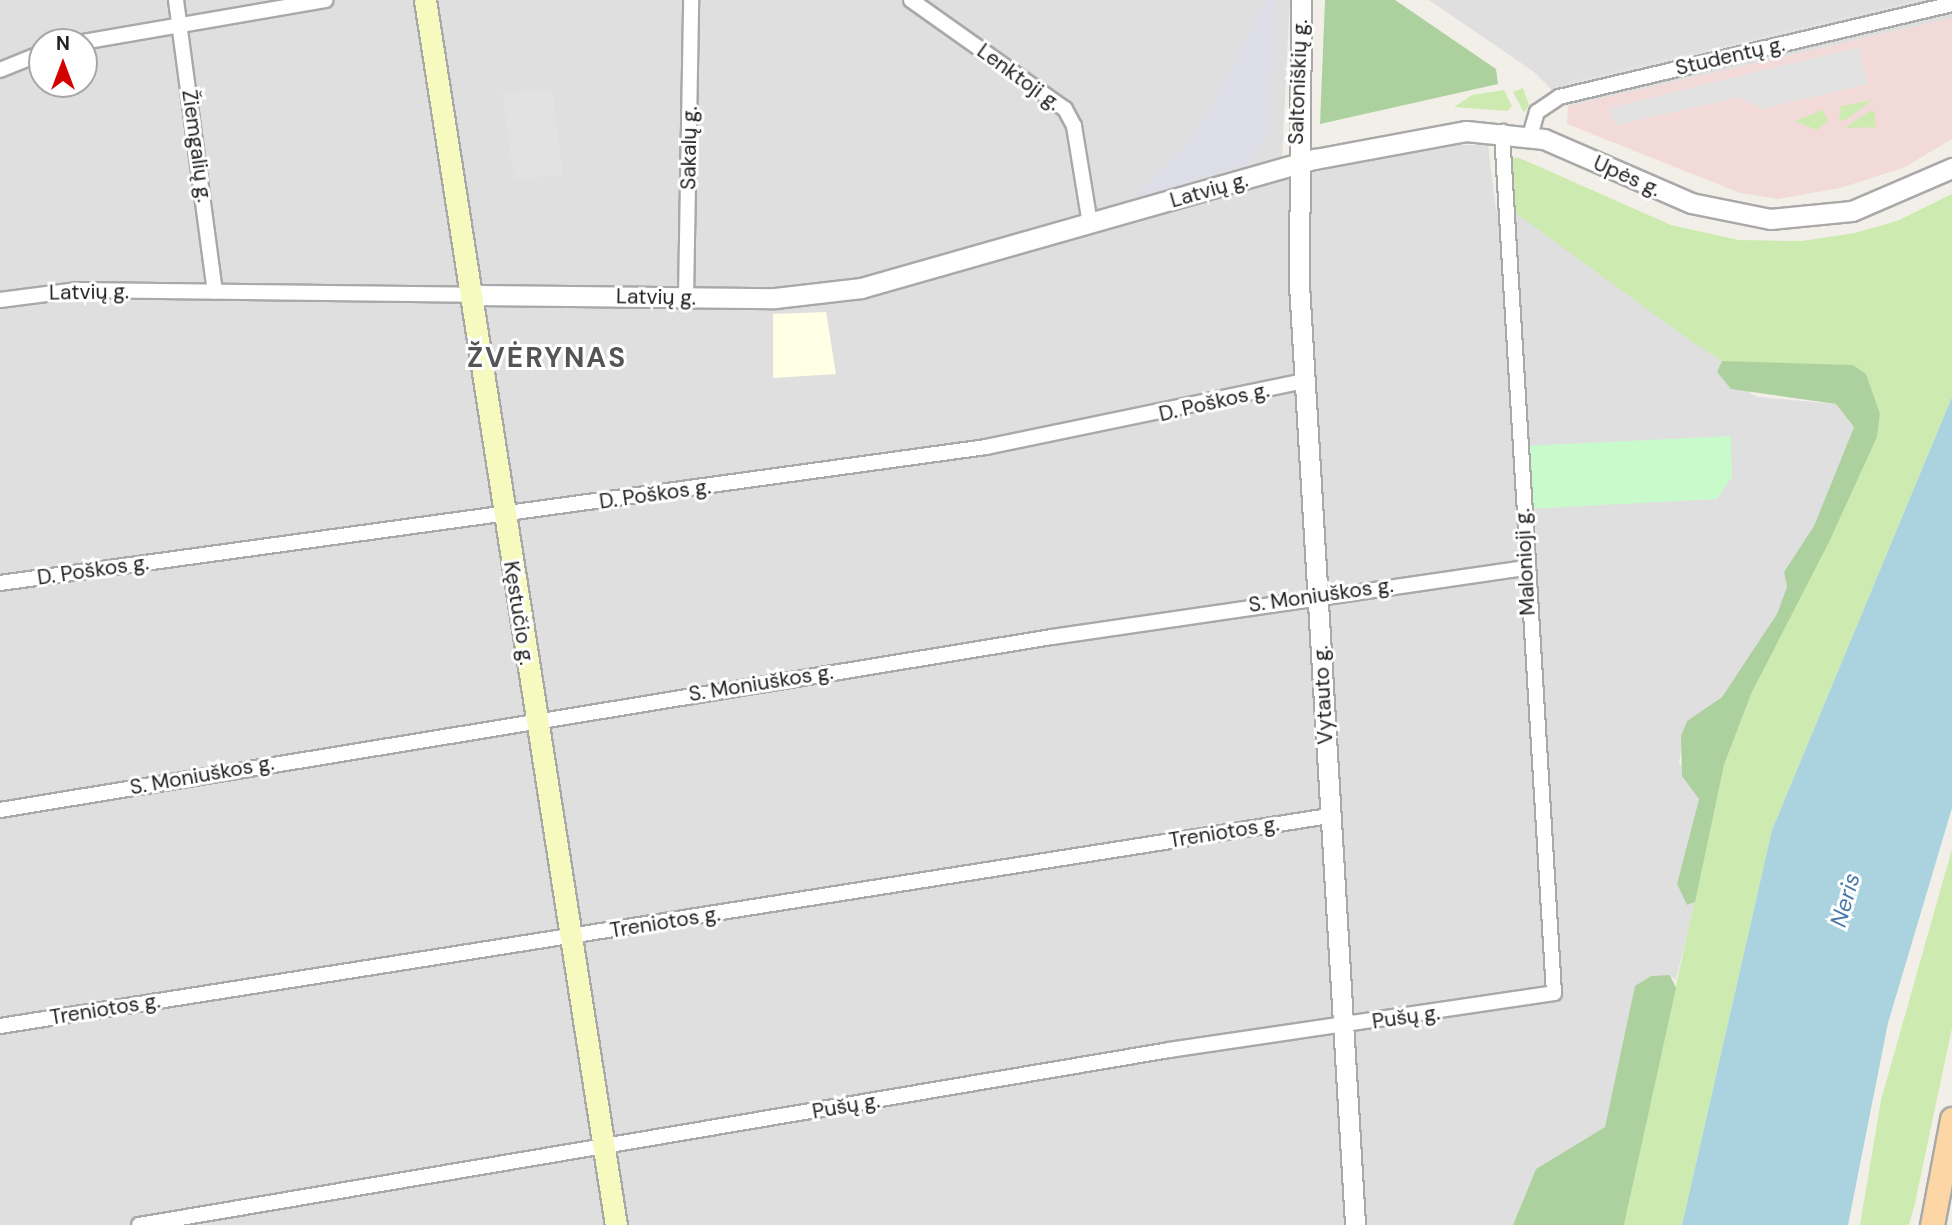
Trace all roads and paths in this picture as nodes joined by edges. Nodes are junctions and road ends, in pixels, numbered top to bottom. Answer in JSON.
{"nodes":[{"id":1,"x":176,"y":0,"type":"edge"},
{"id":2,"x":325,"y":0,"type":"edge"},
{"id":3,"x":425,"y":0,"type":"edge"},
{"id":4,"x":691,"y":0,"type":"edge"},
{"id":5,"x":911,"y":0,"type":"edge"},
{"id":6,"x":1301,"y":0,"type":"edge"},
{"id":7,"x":1952,"y":4,"type":"edge"},
{"id":8,"x":179,"y":22,"type":"junction"},
{"id":9,"x":98,"y":39,"type":"edge"},
{"id":10,"x":28,"y":58,"type":"edge"},
{"id":11,"x":0,"y":69,"type":"edge"},
{"id":12,"x":1502,"y":132,"type":"junction"},
{"id":13,"x":1530,"y":136,"type":"junction"},
{"id":14,"x":1296,"y":165,"type":"junction"},
{"id":15,"x":1952,"y":167,"type":"edge"},
{"id":16,"x":1090,"y":224,"type":"junction"},
{"id":17,"x":215,"y":291,"type":"junction"},
{"id":18,"x":473,"y":295,"type":"junction"},
{"id":19,"x":686,"y":297,"type":"junction"},
{"id":20,"x":0,"y":300,"type":"edge"},
{"id":21,"x":1305,"y":381,"type":"junction"},
{"id":22,"x":504,"y":514,"type":"junction"},
{"id":23,"x":1524,"y":568,"type":"junction"},
{"id":24,"x":0,"y":583,"type":"edge"},
{"id":25,"x":1318,"y":595,"type":"junction"},
{"id":26,"x":535,"y":719,"type":"junction"},
{"id":27,"x":0,"y":810,"type":"edge"},
{"id":28,"x":1329,"y":816,"type":"junction"},
{"id":29,"x":571,"y":937,"type":"junction"},
{"id":30,"x":1554,"y":993,"type":"joint"},
{"id":31,"x":0,"y":1026,"type":"edge"},
{"id":32,"x":1341,"y":1027,"type":"junction"},
{"id":33,"x":1952,"y":1119,"type":"edge"},
{"id":34,"x":604,"y":1148,"type":"junction"},
{"id":35,"x":139,"y":1225,"type":"edge"},
{"id":36,"x":617,"y":1225,"type":"edge"},
{"id":37,"x":1355,"y":1225,"type":"edge"},
{"id":38,"x":1932,"y":1225,"type":"edge"}],
"edges":[{"from":1,"to":8,"type":"street","name":"Žiemgalių g."},
{"from":2,"to":8,"type":"street"},
{"from":3,"to":18,"type":"main road","name":"Kęstučio g."},
{"from":4,"to":19,"type":"street","name":"Sakalų g."},
{"from":5,"to":16,"type":"street","name":"Lenktoji g."},
{"from":6,"to":14,"type":"street","name":"Saltoniškių g."},
{"from":7,"to":13,"type":"street","name":"Studentų g."},
{"from":8,"to":9,"type":"street"},
{"from":8,"to":17,"type":"street","name":"Žiemgalių g."},
{"from":10,"to":11,"type":"street"},
{"from":12,"to":13,"type":"street","name":"Upės g."},
{"from":12,"to":14,"type":"street","name":"Upės g."},
{"from":12,"to":23,"type":"street","name":"Malonioji g."},
{"from":13,"to":15,"type":"street","name":"Upės g."},
{"from":14,"to":16,"type":"street","name":"Latvių g."},
{"from":14,"to":21,"type":"street","name":"Vytauto g."},
{"from":16,"to":19,"type":"street","name":"Latvių g."},
{"from":17,"to":18,"type":"street","name":"Latvių g."},
{"from":17,"to":20,"type":"street","name":"Latvių g."},
{"from":18,"to":19,"type":"street","name":"Latvių g."},
{"from":18,"to":22,"type":"main road","name":"Kęstučio g."},
{"from":21,"to":22,"type":"street","name":"D. Poškos g."},
{"from":21,"to":25,"type":"street","name":"Vytauto g."},
{"from":22,"to":24,"type":"street","name":"D. Poškos g."},
{"from":22,"to":26,"type":"main road","name":"Kęstučio g."},
{"from":23,"to":25,"type":"street","name":"S. Moniuškos g."},
{"from":23,"to":30,"type":"street","name":"Malonioji g."},
{"from":25,"to":26,"type":"street","name":"S. Moniuškos g."},
{"from":25,"to":28,"type":"street","name":"Vytauto g."},
{"from":26,"to":27,"type":"street","name":"S. Moniuškos g."},
{"from":26,"to":29,"type":"main road","name":"Kęstučio g."},
{"from":28,"to":29,"type":"street","name":"Treniotos g."},
{"from":28,"to":32,"type":"street","name":"Vytauto g."},
{"from":29,"to":31,"type":"street","name":"Treniotos g."},
{"from":29,"to":34,"type":"main road","name":"Kęstučio g."},
{"from":30,"to":32,"type":"street","name":"Pušų g."},
{"from":32,"to":34,"type":"street","name":"Pušų g."},
{"from":32,"to":37,"type":"street","name":"Vytauto g."},
{"from":33,"to":38,"type":"main road"},
{"from":34,"to":35,"type":"street","name":"Pušų g."},
{"from":34,"to":36,"type":"main road","name":"Kęstučio g."}]}
